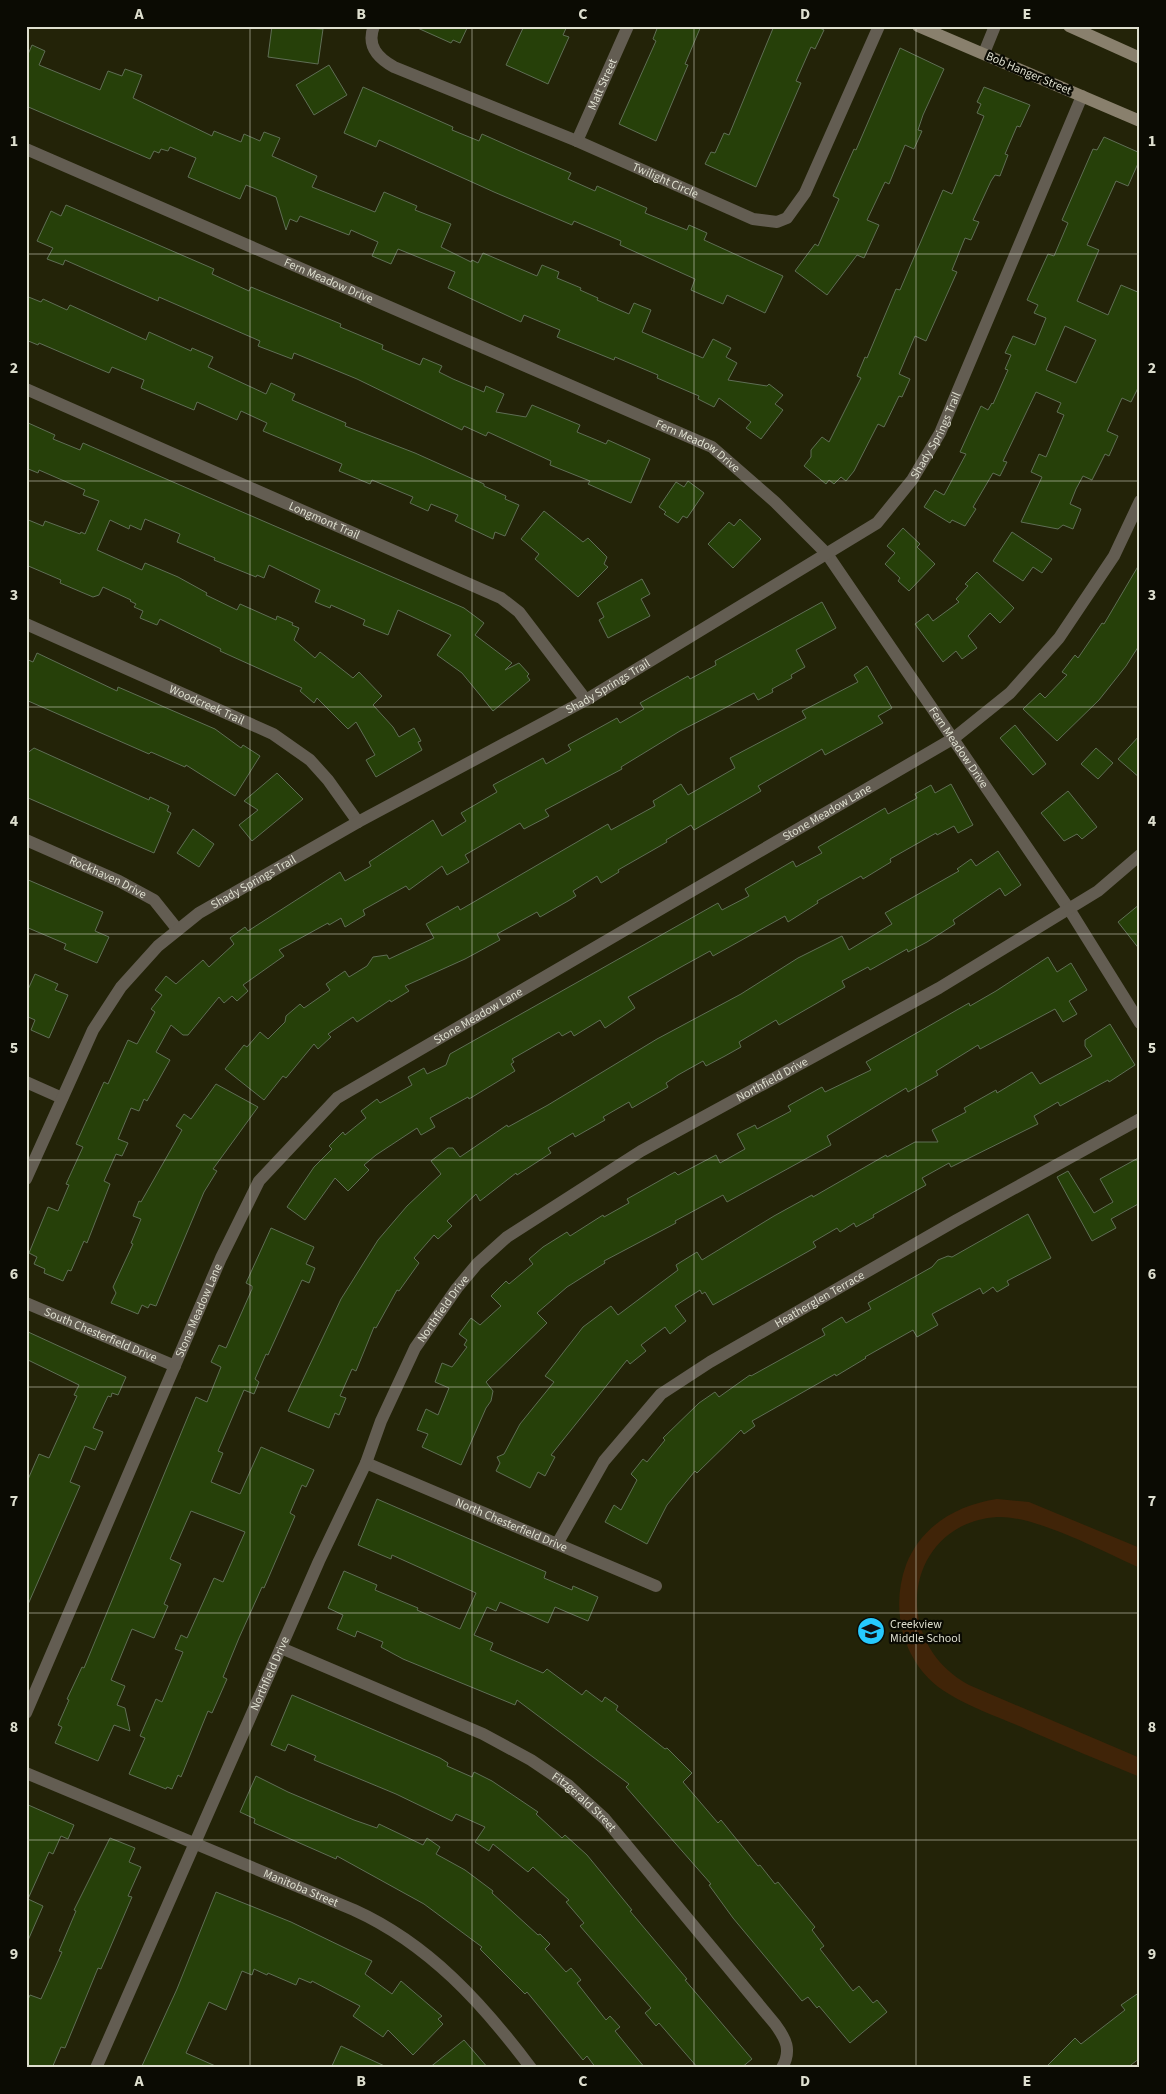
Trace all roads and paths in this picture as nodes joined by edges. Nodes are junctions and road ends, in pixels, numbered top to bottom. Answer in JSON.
{"nodes":[{"id":1,"x":374,"y":26,"type":"edge"},
{"id":2,"x":628,"y":26,"type":"edge"},
{"id":3,"x":879,"y":26,"type":"edge"},
{"id":4,"x":918,"y":26,"type":"edge"},
{"id":5,"x":995,"y":26,"type":"edge"},
{"id":6,"x":1069,"y":26,"type":"edge"},
{"id":7,"x":984,"y":53,"type":"junction"},
{"id":8,"x":1140,"y":58,"type":"edge"},
{"id":9,"x":1082,"y":96,"type":"junction"},
{"id":10,"x":1140,"y":121,"type":"edge"},
{"id":11,"x":577,"y":141,"type":"junction"},
{"id":12,"x":26,"y":149,"type":"edge"},
{"id":13,"x":26,"y":389,"type":"edge"},
{"id":14,"x":1140,"y":501,"type":"edge"},
{"id":15,"x":827,"y":554,"type":"junction"},
{"id":16,"x":26,"y":624,"type":"edge"},
{"id":17,"x":586,"y":700,"type":"junction"},
{"id":18,"x":954,"y":738,"type":"junction"},
{"id":19,"x":358,"y":822,"type":"junction"},
{"id":20,"x":26,"y":840,"type":"edge"},
{"id":21,"x":1140,"y":855,"type":"edge"},
{"id":22,"x":1070,"y":909,"type":"junction"},
{"id":23,"x":178,"y":930,"type":"junction"},
{"id":24,"x":1140,"y":1023,"type":"edge"},
{"id":25,"x":26,"y":1082,"type":"edge"},
{"id":26,"x":62,"y":1098,"type":"junction"},
{"id":27,"x":1140,"y":1119,"type":"edge"},
{"id":28,"x":26,"y":1179,"type":"edge"},
{"id":29,"x":26,"y":1303,"type":"edge"},
{"id":30,"x":174,"y":1366,"type":"junction"},
{"id":31,"x":366,"y":1463,"type":"junction"},
{"id":32,"x":557,"y":1544,"type":"junction"},
{"id":33,"x":656,"y":1586,"type":"dead end"},
{"id":34,"x":281,"y":1648,"type":"junction"},
{"id":35,"x":26,"y":1713,"type":"edge"},
{"id":36,"x":26,"y":1773,"type":"edge"},
{"id":37,"x":194,"y":1844,"type":"junction"},
{"id":38,"x":96,"y":2068,"type":"edge"},
{"id":39,"x":532,"y":2068,"type":"edge"},
{"id":40,"x":782,"y":2068,"type":"edge"}],
"edges":[{"from":1,"to":11,"type":"street","name":"Twilight Circle"},
{"from":2,"to":11,"type":"street","name":"Matt Street"},
{"from":3,"to":11,"type":"street","name":"Twilight Circle"},
{"from":4,"to":7,"type":"street","name":"Bob Hanger Street"},
{"from":5,"to":7,"type":"street"},
{"from":6,"to":8,"type":"street"},
{"from":7,"to":9,"type":"street","name":"Bob Hanger Street"},
{"from":9,"to":10,"type":"street","name":"Bob Hanger Street"},
{"from":9,"to":15,"type":"street","name":"Shady Springs Trail"},
{"from":12,"to":15,"type":"street","name":"Fern Meadow Drive"},
{"from":13,"to":17,"type":"street","name":"Longmont Trail"},
{"from":14,"to":18,"type":"street","name":"Stone Meadow Lane"},
{"from":15,"to":17,"type":"street","name":"Shady Springs Trail"},
{"from":15,"to":18,"type":"street","name":"Fern Meadow Drive"},
{"from":16,"to":19,"type":"street","name":"Woodcreek Trail"},
{"from":17,"to":19,"type":"street","name":"Shady Springs Trail"},
{"from":18,"to":22,"type":"street","name":"Fern Meadow Drive"},
{"from":18,"to":30,"type":"street","name":"Stone Meadow Lane"},
{"from":19,"to":23,"type":"street","name":"Shady Springs Trail"},
{"from":20,"to":23,"type":"street","name":"Rockhaven Drive"},
{"from":21,"to":22,"type":"street","name":"Northfield Drive"},
{"from":22,"to":24,"type":"street","name":"Fern Meadow Drive"},
{"from":22,"to":31,"type":"street","name":"Northfield Drive"},
{"from":23,"to":26,"type":"street","name":"Shady Springs Trail"},
{"from":25,"to":26,"type":"street"},
{"from":26,"to":28,"type":"street","name":"Shady Springs Trail"},
{"from":27,"to":32,"type":"street","name":"Heatherglen Terrace"},
{"from":29,"to":30,"type":"street","name":"South Chesterfield Drive"},
{"from":30,"to":35,"type":"street","name":"Stone Meadow Lane"},
{"from":31,"to":32,"type":"street","name":"North Chesterfield Drive"},
{"from":31,"to":34,"type":"street","name":"Northfield Drive"},
{"from":32,"to":33,"type":"street","name":"North Chesterfield Drive"},
{"from":34,"to":37,"type":"street","name":"Northfield Drive"},
{"from":34,"to":40,"type":"street","name":"Fitzgerald Street"},
{"from":36,"to":37,"type":"street","name":"Manitoba Street"},
{"from":37,"to":38,"type":"street","name":"Northfield Drive"},
{"from":37,"to":39,"type":"street","name":"Manitoba Street"}]}
